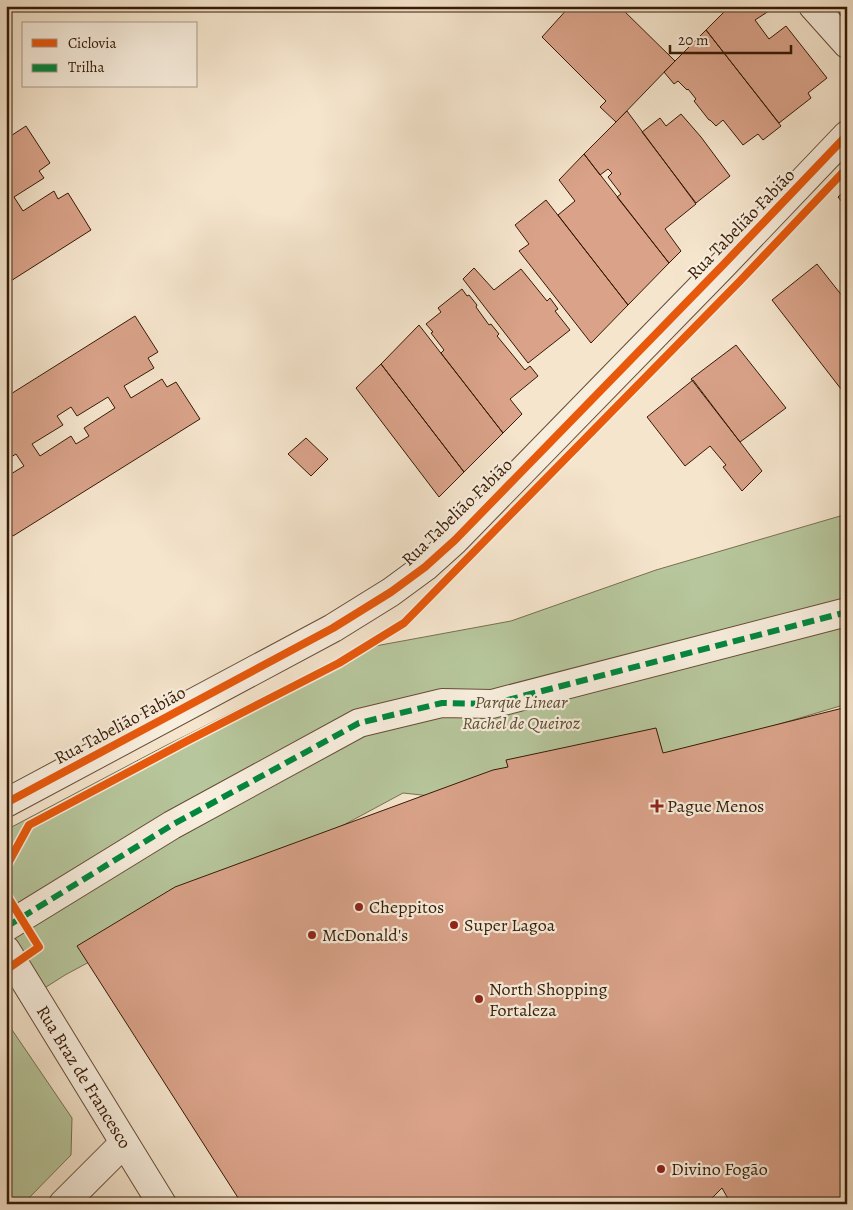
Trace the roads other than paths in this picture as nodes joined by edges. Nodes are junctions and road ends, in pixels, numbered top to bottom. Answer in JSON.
{"nodes":[{"id":1,"x":813,"y":6,"type":"edge"},
{"id":2,"x":847,"y":44,"type":"edge"},
{"id":3,"x":847,"y":135,"type":"edge"},
{"id":4,"x":847,"y":612,"type":"edge"},
{"id":5,"x":6,"y":803,"type":"edge"},
{"id":6,"x":6,"y":927,"type":"edge"},
{"id":7,"x":6,"y":950,"type":"edge"},
{"id":8,"x":124,"y":1143,"type":"junction"},
{"id":9,"x":63,"y":1204,"type":"edge"},
{"id":10,"x":162,"y":1204,"type":"edge"}],
"edges":[{"from":1,"to":2,"type":"street"},
{"from":3,"to":5,"type":"street","name":"Rua Tabelião Fabião"},
{"from":4,"to":6,"type":"street"},
{"from":7,"to":8,"type":"street","name":"Rua Braz de Francesco"},
{"from":8,"to":9,"type":"street"},
{"from":8,"to":10,"type":"street","name":"Rua Braz de Francesco"}]}
